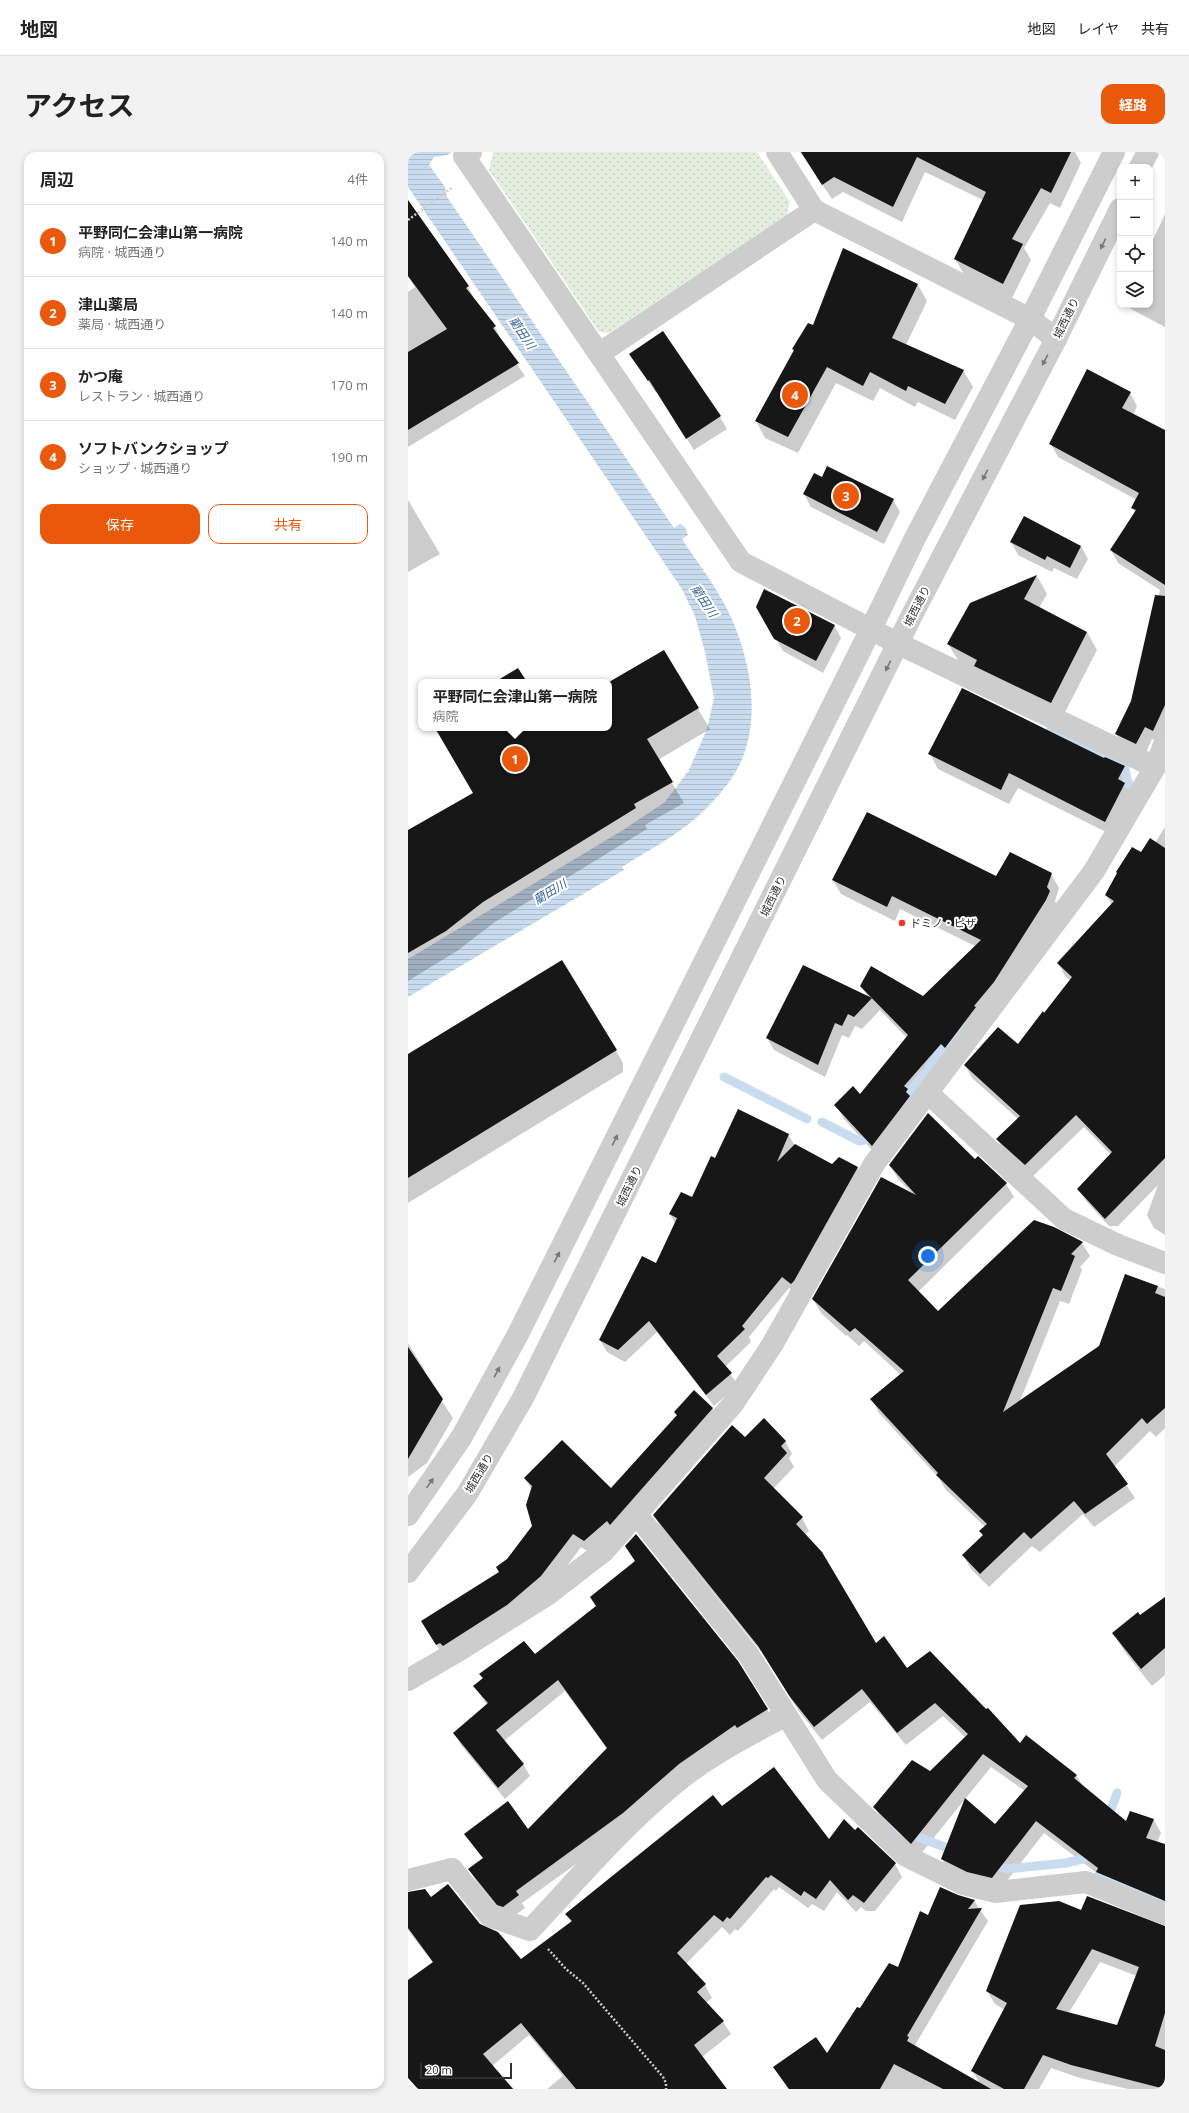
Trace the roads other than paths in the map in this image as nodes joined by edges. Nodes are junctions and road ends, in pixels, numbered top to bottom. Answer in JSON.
{"nodes":[{"id":1,"x":471,"y":152,"type":"edge"},
{"id":2,"x":777,"y":152,"type":"edge"},
{"id":3,"x":1114,"y":152,"type":"edge"},
{"id":4,"x":1148,"y":152,"type":"edge"},
{"id":5,"x":1142,"y":164,"type":"edge"},
{"id":6,"x":814,"y":210,"type":"junction"},
{"id":7,"x":1117,"y":214,"type":"edge"},
{"id":8,"x":1030,"y":319,"type":"junction"},
{"id":9,"x":1056,"y":339,"type":"junction"},
{"id":10,"x":600,"y":353,"type":"junction"},
{"id":11,"x":871,"y":630,"type":"junction"},
{"id":12,"x":899,"y":644,"type":"junction"},
{"id":13,"x":1165,"y":742,"type":"edge"},
{"id":14,"x":1154,"y":767,"type":"junction"},
{"id":15,"x":928,"y":1093,"type":"junction"},
{"id":16,"x":1165,"y":1263,"type":"edge"},
{"id":17,"x":408,"y":1515,"type":"edge"},
{"id":18,"x":637,"y":1515,"type":"junction"},
{"id":19,"x":408,"y":1572,"type":"edge"},
{"id":20,"x":408,"y":1680,"type":"edge"},
{"id":21,"x":786,"y":1715,"type":"junction"},
{"id":22,"x":408,"y":1880,"type":"edge"},
{"id":23,"x":1165,"y":1914,"type":"edge"}],
"edges":[{"from":1,"to":10,"type":"street"},
{"from":2,"to":6,"type":"street"},
{"from":3,"to":8,"type":"street"},
{"from":4,"to":5,"type":"street"},
{"from":6,"to":8,"type":"street"},
{"from":6,"to":10,"type":"street"},
{"from":7,"to":9,"type":"street","name":"城西通り","one_way":true},
{"from":8,"to":9,"type":"street"},
{"from":8,"to":11,"type":"street"},
{"from":9,"to":12,"type":"street","name":"城西通り","one_way":true},
{"from":10,"to":11,"type":"street"},
{"from":11,"to":12,"type":"street"},
{"from":17,"to":11,"type":"street","one_way":true},
{"from":12,"to":14,"type":"street"},
{"from":12,"to":19,"type":"street","name":"城西通り","one_way":true},
{"from":13,"to":14,"type":"street"},
{"from":14,"to":15,"type":"street"},
{"from":15,"to":16,"type":"street"},
{"from":15,"to":18,"type":"street"},
{"from":18,"to":20,"type":"street"},
{"from":18,"to":21,"type":"street"},
{"from":21,"to":22,"type":"street"},
{"from":21,"to":23,"type":"street"}]}
